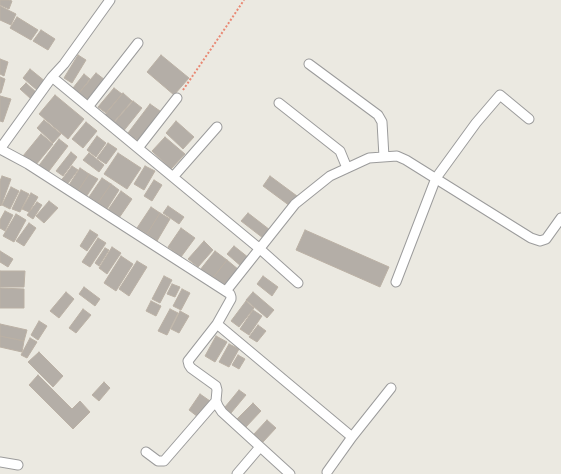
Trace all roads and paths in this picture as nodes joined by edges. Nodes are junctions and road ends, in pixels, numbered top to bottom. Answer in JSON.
{"nodes":[{"id":1,"x":110,"y":0,"type":"edge"},
{"id":2,"x":244,"y":0,"type":"edge"},
{"id":3,"x":138,"y":43,"type":"dead end"},
{"id":4,"x":310,"y":64,"type":"dead end"},
{"id":5,"x":52,"y":77,"type":"junction"},
{"id":6,"x":177,"y":98,"type":"joint"},
{"id":7,"x":280,"y":103,"type":"dead end"},
{"id":8,"x":88,"y":107,"type":"junction"},
{"id":9,"x":529,"y":119,"type":"dead end"},
{"id":10,"x":217,"y":127,"type":"dead end"},
{"id":11,"x":138,"y":148,"type":"junction"},
{"id":12,"x":0,"y":149,"type":"edge"},
{"id":13,"x":384,"y":157,"type":"junction"},
{"id":14,"x":347,"y":168,"type":"junction"},
{"id":15,"x":173,"y":177,"type":"junction"},
{"id":16,"x":436,"y":178,"type":"junction"},
{"id":17,"x":561,"y":218,"type":"edge"},
{"id":18,"x":260,"y":249,"type":"junction"},
{"id":19,"x":396,"y":282,"type":"dead end"},
{"id":20,"x":298,"y":283,"type":"dead end"},
{"id":21,"x":226,"y":292,"type":"junction"},
{"id":22,"x":217,"y":324,"type":"junction"},
{"id":23,"x":391,"y":388,"type":"dead end"},
{"id":24,"x":216,"y":401,"type":"junction"},
{"id":25,"x":352,"y":437,"type":"junction"},
{"id":26,"x":260,"y":447,"type":"junction"},
{"id":27,"x":146,"y":452,"type":"dead end"},
{"id":28,"x":0,"y":462,"type":"edge"},
{"id":29,"x":18,"y":465,"type":"dead end"},
{"id":30,"x":327,"y":472,"type":"dead end"},
{"id":31,"x":238,"y":474,"type":"edge"},
{"id":32,"x":290,"y":474,"type":"edge"}],
"edges":[{"from":1,"to":5,"type":"street"},
{"from":2,"to":6,"type":"path"},
{"from":3,"to":8,"type":"street"},
{"from":4,"to":13,"type":"street"},
{"from":5,"to":8,"type":"street"},
{"from":5,"to":12,"type":"street"},
{"from":6,"to":11,"type":"street"},
{"from":7,"to":14,"type":"street"},
{"from":8,"to":11,"type":"street"},
{"from":9,"to":16,"type":"street"},
{"from":10,"to":15,"type":"street"},
{"from":11,"to":15,"type":"street"},
{"from":12,"to":21,"type":"street"},
{"from":13,"to":14,"type":"street"},
{"from":13,"to":16,"type":"street"},
{"from":14,"to":18,"type":"street"},
{"from":15,"to":18,"type":"street"},
{"from":16,"to":17,"type":"street"},
{"from":16,"to":19,"type":"street"},
{"from":18,"to":20,"type":"street"},
{"from":18,"to":21,"type":"street"},
{"from":21,"to":22,"type":"street"},
{"from":22,"to":24,"type":"street"},
{"from":22,"to":25,"type":"street"},
{"from":23,"to":25,"type":"street"},
{"from":24,"to":26,"type":"street"},
{"from":24,"to":27,"type":"street"},
{"from":25,"to":30,"type":"street"},
{"from":26,"to":31,"type":"street"},
{"from":26,"to":32,"type":"street"},
{"from":28,"to":29,"type":"street"}]}
